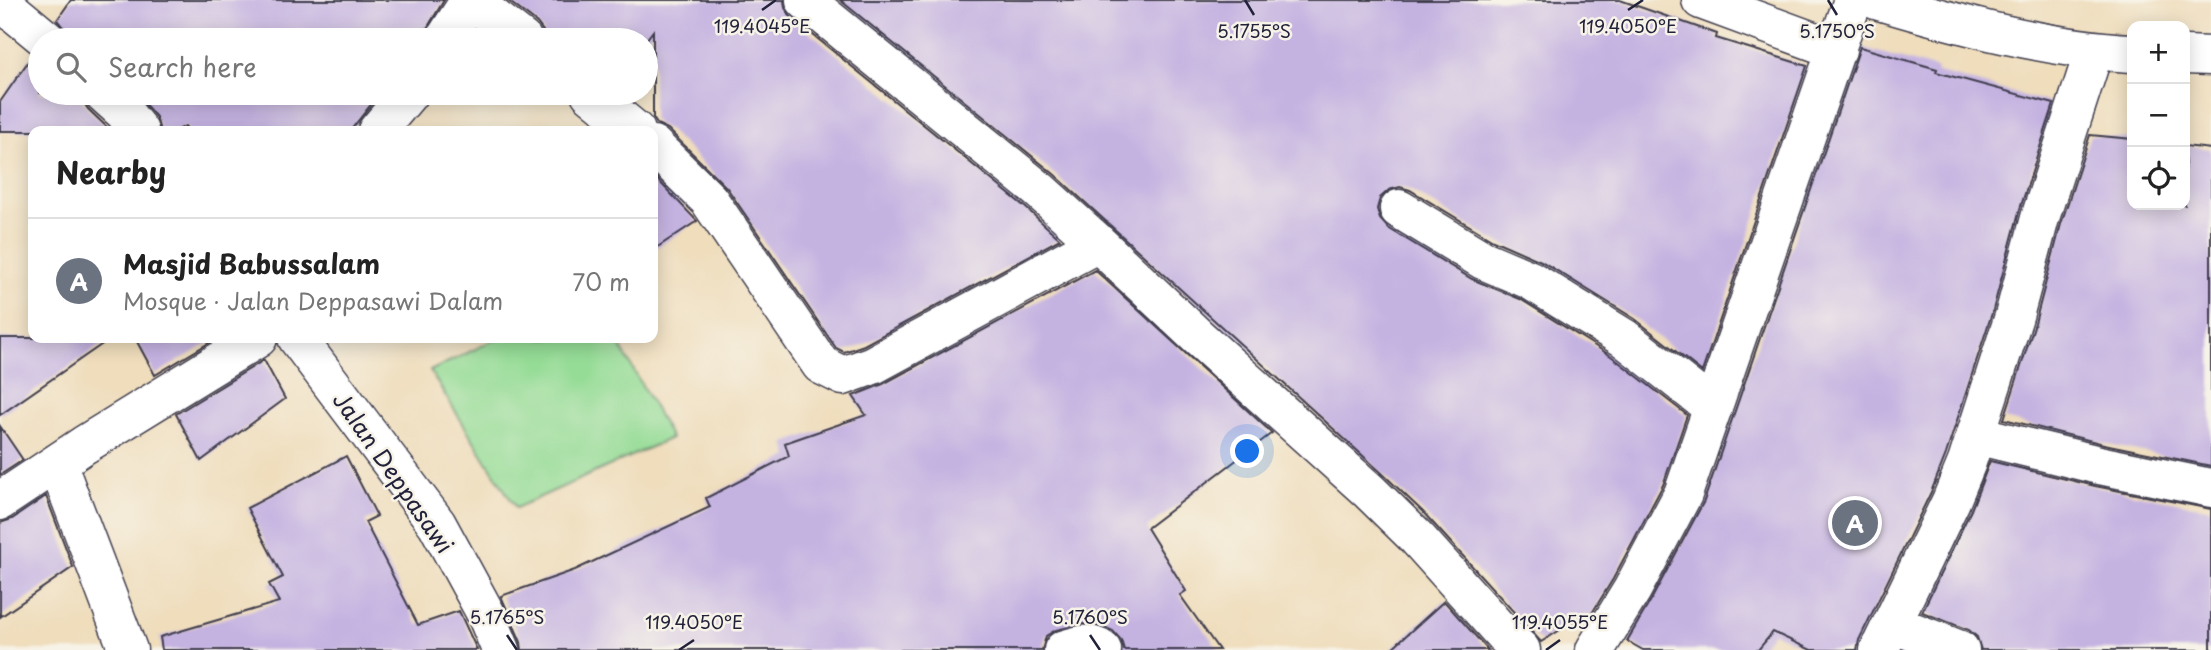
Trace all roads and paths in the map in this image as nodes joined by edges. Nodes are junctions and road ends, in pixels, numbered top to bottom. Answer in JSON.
{"nodes":[{"id":1,"x":470,"y":0,"type":"edge"},
{"id":2,"x":805,"y":0,"type":"edge"},
{"id":3,"x":1701,"y":0,"type":"edge"},
{"id":4,"x":1853,"y":0,"type":"edge"},
{"id":5,"x":1876,"y":0,"type":"edge"},
{"id":6,"x":0,"y":1,"type":"edge"},
{"id":7,"x":33,"y":28,"type":"edge"},
{"id":8,"x":452,"y":28,"type":"edge"},
{"id":9,"x":507,"y":28,"type":"edge"},
{"id":10,"x":1837,"y":50,"type":"junction"},
{"id":11,"x":2094,"y":51,"type":"junction"},
{"id":12,"x":2127,"y":53,"type":"edge"},
{"id":13,"x":2190,"y":55,"type":"edge"},
{"id":14,"x":2211,"y":56,"type":"edge"},
{"id":15,"x":116,"y":105,"type":"edge"},
{"id":16,"x":399,"y":105,"type":"edge"},
{"id":17,"x":605,"y":105,"type":"edge"},
{"id":18,"x":135,"y":126,"type":"edge"},
{"id":19,"x":381,"y":126,"type":"edge"},
{"id":20,"x":630,"y":126,"type":"edge"},
{"id":21,"x":658,"y":150,"type":"edge"},
{"id":22,"x":1398,"y":209,"type":"dead end"},
{"id":23,"x":1098,"y":243,"type":"junction"},
{"id":24,"x":250,"y":343,"type":"edge"},
{"id":25,"x":301,"y":343,"type":"edge"},
{"id":26,"x":1713,"y":408,"type":"junction"},
{"id":27,"x":1976,"y":435,"type":"junction"},
{"id":28,"x":57,"y":463,"type":"junction"},
{"id":29,"x":2211,"y":488,"type":"edge"},
{"id":30,"x":0,"y":501,"type":"edge"},
{"id":31,"x":1886,"y":637,"type":"edge"},
{"id":32,"x":128,"y":650,"type":"edge"},
{"id":33,"x":502,"y":650,"type":"edge"},
{"id":34,"x":1063,"y":650,"type":"edge"},
{"id":35,"x":1102,"y":650,"type":"edge"},
{"id":36,"x":1521,"y":650,"type":"edge"},
{"id":37,"x":1595,"y":650,"type":"edge"},
{"id":38,"x":1960,"y":650,"type":"edge"}],
"edges":[{"from":1,"to":8,"type":"street"},
{"from":1,"to":9,"type":"street"},
{"from":2,"to":23,"type":"street"},
{"from":3,"to":10,"type":"street"},
{"from":4,"to":10,"type":"street"},
{"from":5,"to":11,"type":"street"},
{"from":6,"to":7,"type":"street"},
{"from":10,"to":26,"type":"street"},
{"from":11,"to":12,"type":"street"},
{"from":11,"to":27,"type":"street"},
{"from":13,"to":14,"type":"street"},
{"from":15,"to":18,"type":"street"},
{"from":16,"to":19,"type":"street"},
{"from":17,"to":20,"type":"street"},
{"from":21,"to":23,"type":"street"},
{"from":22,"to":26,"type":"street"},
{"from":23,"to":36,"type":"street"},
{"from":24,"to":28,"type":"street"},
{"from":25,"to":33,"type":"street","name":"Jalan Deppasawi"},
{"from":26,"to":37,"type":"street"},
{"from":27,"to":29,"type":"street"},
{"from":27,"to":31,"type":"street"},
{"from":28,"to":30,"type":"street"},
{"from":28,"to":32,"type":"street"},
{"from":31,"to":38,"type":"street"},
{"from":34,"to":35,"type":"street"}]}
